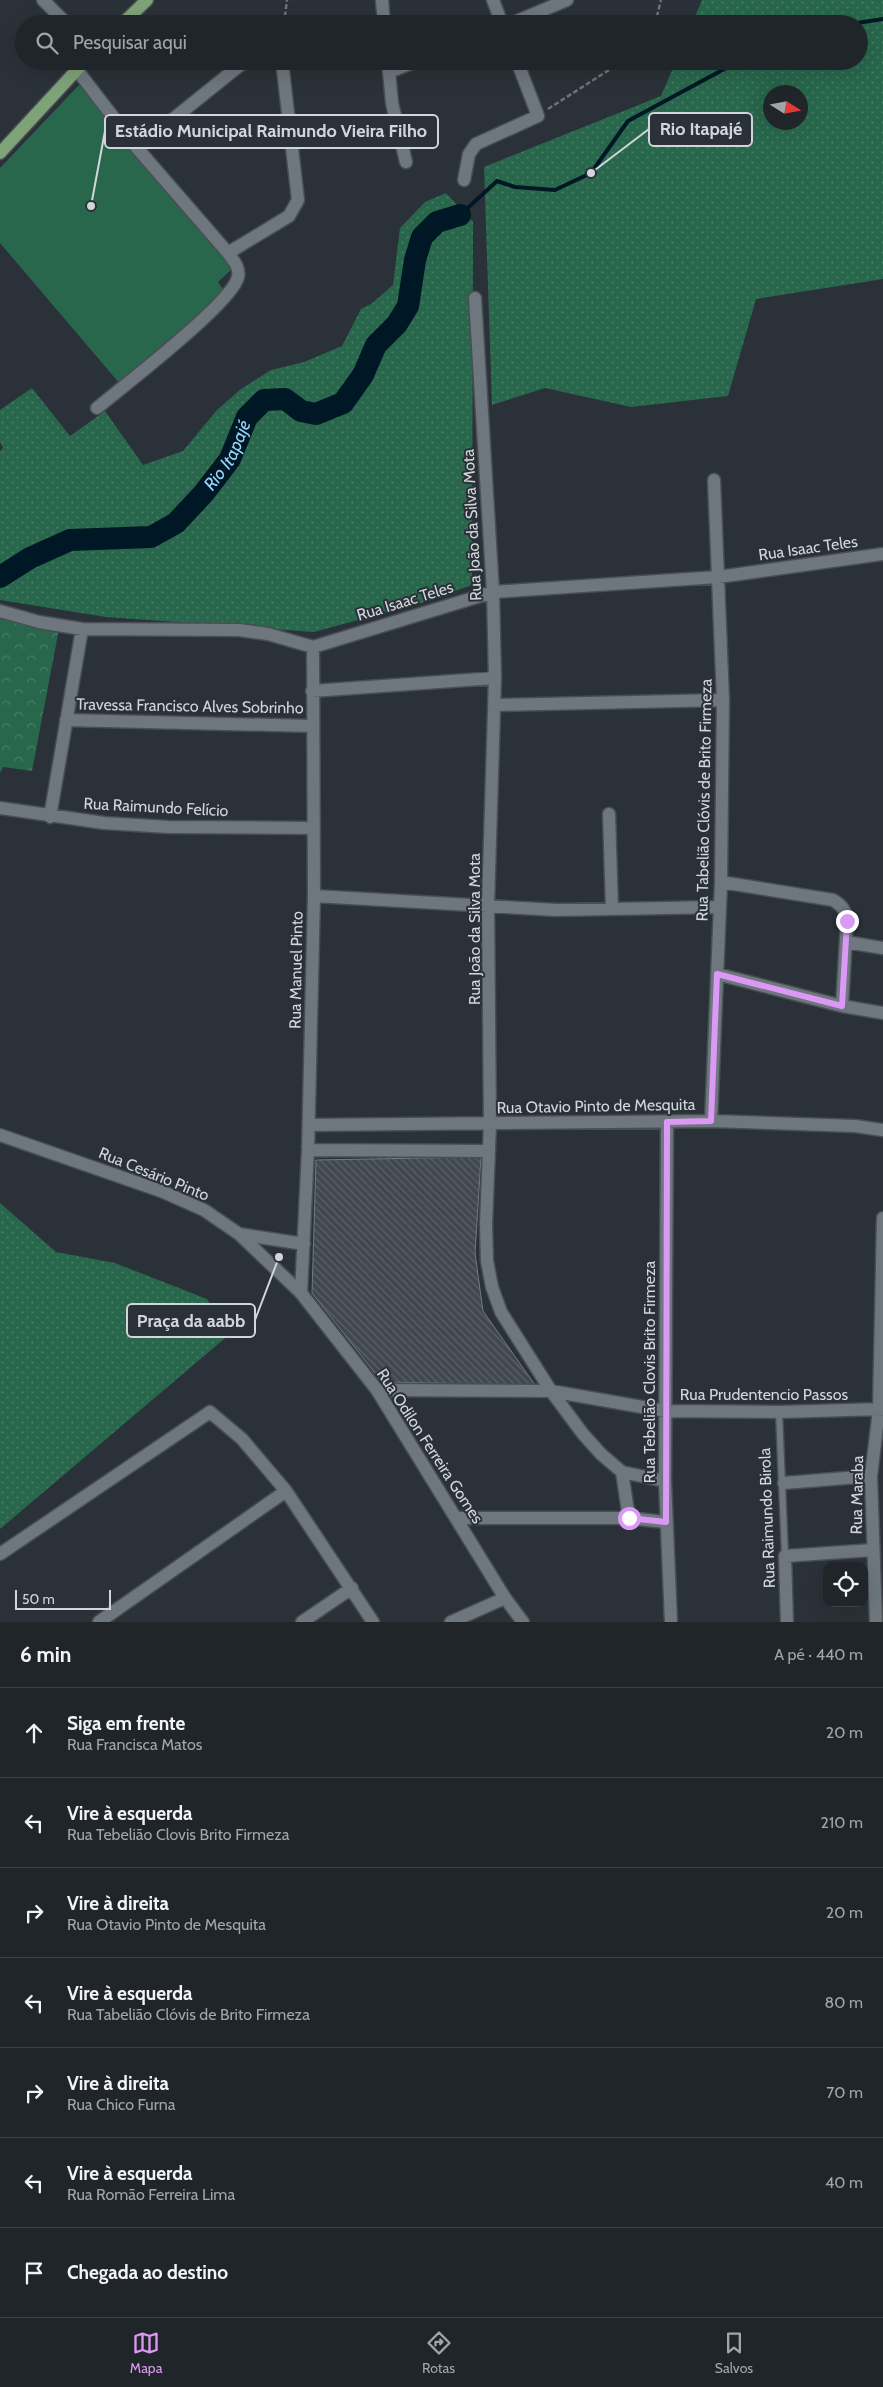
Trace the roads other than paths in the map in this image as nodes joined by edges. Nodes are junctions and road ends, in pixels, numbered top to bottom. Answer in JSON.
{"nodes":[{"id":1,"x":43,"y":0,"type":"edge"},
{"id":2,"x":147,"y":0,"type":"edge"},
{"id":3,"x":382,"y":0,"type":"edge"},
{"id":4,"x":493,"y":0,"type":"edge"},
{"id":5,"x":567,"y":0,"type":"edge"},
{"id":6,"x":58,"y":15,"type":"edge"},
{"id":7,"x":131,"y":15,"type":"edge"},
{"id":8,"x":383,"y":15,"type":"edge"},
{"id":9,"x":499,"y":15,"type":"edge"},
{"id":10,"x":531,"y":15,"type":"edge"},
{"id":11,"x":77,"y":70,"type":"edge"},
{"id":12,"x":84,"y":70,"type":"edge"},
{"id":13,"x":234,"y":70,"type":"edge"},
{"id":14,"x":283,"y":70,"type":"edge"},
{"id":15,"x":389,"y":70,"type":"edge"},
{"id":16,"x":520,"y":70,"type":"edge"},
{"id":17,"x":137,"y":148,"type":"junction"},
{"id":18,"x":0,"y":154,"type":"edge"},
{"id":19,"x":406,"y":162,"type":"dead end"},
{"id":20,"x":464,"y":180,"type":"dead end"},
{"id":21,"x":228,"y":254,"type":"junction"},
{"id":22,"x":475,"y":298,"type":"dead end"},
{"id":23,"x":97,"y":408,"type":"dead end"},
{"id":24,"x":714,"y":480,"type":"dead end"},
{"id":25,"x":883,"y":554,"type":"edge"},
{"id":26,"x":718,"y":577,"type":"junction"},
{"id":27,"x":493,"y":592,"type":"junction"},
{"id":28,"x":0,"y":612,"type":"edge"},
{"id":29,"x":82,"y":629,"type":"junction"},
{"id":30,"x":313,"y":647,"type":"junction"},
{"id":31,"x":495,"y":678,"type":"junction"},
{"id":32,"x":312,"y":691,"type":"junction"},
{"id":33,"x":723,"y":700,"type":"junction"},
{"id":34,"x":495,"y":705,"type":"junction"},
{"id":35,"x":66,"y":720,"type":"junction"},
{"id":36,"x":312,"y":726,"type":"junction"},
{"id":37,"x":0,"y":808,"type":"edge"},
{"id":38,"x":609,"y":814,"type":"dead end"},
{"id":39,"x":50,"y":817,"type":"junction"},
{"id":40,"x":312,"y":828,"type":"junction"},
{"id":41,"x":721,"y":882,"type":"junction"},
{"id":42,"x":314,"y":896,"type":"junction"},
{"id":43,"x":488,"y":905,"type":"junction"},
{"id":44,"x":720,"y":907,"type":"junction"},
{"id":45,"x":612,"y":909,"type":"junction"},
{"id":46,"x":846,"y":942,"type":"junction"},
{"id":47,"x":883,"y":948,"type":"edge"},
{"id":48,"x":717,"y":974,"type":"junction"},
{"id":49,"x":842,"y":1006,"type":"junction"},
{"id":50,"x":883,"y":1013,"type":"edge"},
{"id":51,"x":711,"y":1121,"type":"junction"},
{"id":52,"x":667,"y":1122,"type":"junction"},
{"id":53,"x":490,"y":1124,"type":"junction"},
{"id":54,"x":309,"y":1125,"type":"junction"},
{"id":55,"x":883,"y":1130,"type":"edge"},
{"id":56,"x":0,"y":1135,"type":"edge"},
{"id":57,"x":308,"y":1150,"type":"junction"},
{"id":58,"x":489,"y":1151,"type":"junction"},
{"id":59,"x":883,"y":1218,"type":"edge"},
{"id":60,"x":239,"y":1234,"type":"junction"},
{"id":61,"x":304,"y":1244,"type":"junction"},
{"id":62,"x":301,"y":1294,"type":"junction"},
{"id":63,"x":377,"y":1390,"type":"junction"},
{"id":64,"x":551,"y":1391,"type":"junction"},
{"id":65,"x":881,"y":1410,"type":"edge"},
{"id":66,"x":665,"y":1411,"type":"junction"},
{"id":67,"x":779,"y":1412,"type":"junction"},
{"id":68,"x":622,"y":1472,"type":"junction"},
{"id":69,"x":870,"y":1476,"type":"junction"},
{"id":70,"x":665,"y":1481,"type":"junction"},
{"id":71,"x":784,"y":1483,"type":"junction"},
{"id":72,"x":286,"y":1491,"type":"junction"},
{"id":73,"x":458,"y":1518,"type":"junction"},
{"id":74,"x":629,"y":1518,"type":"junction"},
{"id":75,"x":666,"y":1522,"type":"junction"},
{"id":76,"x":873,"y":1550,"type":"junction"},
{"id":77,"x":0,"y":1554,"type":"edge"},
{"id":78,"x":785,"y":1556,"type":"junction"},
{"id":79,"x":878,"y":1563,"type":"edge"},
{"id":80,"x":352,"y":1588,"type":"junction"},
{"id":81,"x":505,"y":1598,"type":"junction"},
{"id":82,"x":99,"y":1622,"type":"edge"},
{"id":83,"x":302,"y":1622,"type":"edge"},
{"id":84,"x":373,"y":1622,"type":"edge"},
{"id":85,"x":451,"y":1622,"type":"edge"},
{"id":86,"x":523,"y":1622,"type":"edge"},
{"id":87,"x":671,"y":1622,"type":"edge"},
{"id":88,"x":787,"y":1622,"type":"edge"},
{"id":89,"x":876,"y":1622,"type":"edge"}],
"edges":[{"from":1,"to":6,"type":"street"},
{"from":2,"to":7,"type":"main road"},
{"from":3,"to":8,"type":"street"},
{"from":4,"to":9,"type":"street"},
{"from":5,"to":10,"type":"street"},
{"from":11,"to":18,"type":"main road"},
{"from":12,"to":17,"type":"street"},
{"from":13,"to":17,"type":"street"},
{"from":14,"to":21,"type":"street"},
{"from":15,"to":19,"type":"street"},
{"from":16,"to":20,"type":"street"},
{"from":17,"to":21,"type":"street"},
{"from":21,"to":23,"type":"street"},
{"from":22,"to":27,"type":"street","name":"Rua João da Silva Mota"},
{"from":24,"to":26,"type":"street","name":"Rua Tabelião Clóvis de Brito Firmeza"},
{"from":25,"to":26,"type":"street","name":"Rua Isaac Teles"},
{"from":26,"to":27,"type":"street","name":"Rua Isaac Teles"},
{"from":26,"to":33,"type":"street","name":"Rua Tabelião Clóvis de Brito Firmeza"},
{"from":27,"to":30,"type":"street","name":"Rua Isaac Teles"},
{"from":27,"to":31,"type":"street","name":"Rua João da Silva Mota"},
{"from":28,"to":29,"type":"street"},
{"from":29,"to":30,"type":"street"},
{"from":29,"to":35,"type":"street"},
{"from":30,"to":32,"type":"street","name":"Rua Manuel Pinto"},
{"from":31,"to":32,"type":"street"},
{"from":31,"to":34,"type":"street","name":"Rua João da Silva Mota"},
{"from":32,"to":36,"type":"street","name":"Rua Manuel Pinto"},
{"from":33,"to":34,"type":"street"},
{"from":33,"to":41,"type":"street","name":"Rua Tabelião Clóvis de Brito Firmeza"},
{"from":34,"to":43,"type":"street","name":"Rua João da Silva Mota"},
{"from":35,"to":36,"type":"street","name":"Travessa Francisco Alves Sobrinho"},
{"from":35,"to":39,"type":"street"},
{"from":36,"to":40,"type":"street","name":"Rua Manuel Pinto"},
{"from":37,"to":39,"type":"street","name":"Rua Raimundo Felício"},
{"from":38,"to":45,"type":"street"},
{"from":39,"to":40,"type":"street","name":"Rua Raimundo Felício"},
{"from":40,"to":42,"type":"street","name":"Rua Manuel Pinto"},
{"from":41,"to":44,"type":"street","name":"Rua Tabelião Clóvis de Brito Firmeza"},
{"from":41,"to":46,"type":"street"},
{"from":42,"to":43,"type":"street"},
{"from":42,"to":54,"type":"street","name":"Rua Manuel Pinto"},
{"from":43,"to":45,"type":"street"},
{"from":43,"to":53,"type":"street","name":"Rua João da Silva Mota"},
{"from":44,"to":45,"type":"street"},
{"from":44,"to":48,"type":"street","name":"Rua Tabelião Clóvis de Brito Firmeza"},
{"from":46,"to":47,"type":"street"},
{"from":46,"to":49,"type":"street"},
{"from":48,"to":49,"type":"street"},
{"from":48,"to":51,"type":"street","name":"Rua Tabelião Clóvis de Brito Firmeza"},
{"from":49,"to":50,"type":"street"},
{"from":51,"to":52,"type":"street","name":"Rua Otavio Pinto de Mesquita"},
{"from":51,"to":55,"type":"street","name":"Rua Otavio Pinto de Mesquita"},
{"from":52,"to":53,"type":"street","name":"Rua Otavio Pinto de Mesquita"},
{"from":52,"to":66,"type":"street","name":"Rua Tebelião Clovis Brito Firmeza"},
{"from":53,"to":54,"type":"street","name":"Rua Otavio Pinto de Mesquita"},
{"from":53,"to":58,"type":"street","name":"Rua João da Silva Mota"},
{"from":54,"to":57,"type":"street","name":"Rua Manuel Pinto"},
{"from":56,"to":60,"type":"street","name":"Rua Cesário Pinto"},
{"from":57,"to":58,"type":"street"},
{"from":57,"to":61,"type":"street","name":"Rua Manuel Pinto"},
{"from":58,"to":64,"type":"street","name":"Rua João da Silva Mota"},
{"from":59,"to":65,"type":"street","name":"Rua Maraba"},
{"from":60,"to":61,"type":"street"},
{"from":60,"to":62,"type":"street","name":"Rua Cesário Pinto"},
{"from":61,"to":62,"type":"street","name":"Rua Manuel Pinto"},
{"from":62,"to":63,"type":"street","name":"Rua Odilon Ferreira Gomes"},
{"from":63,"to":64,"type":"street","name":"Rua Prudentencio Passos"},
{"from":63,"to":73,"type":"street","name":"Rua Odilon Ferreira Gomes"},
{"from":64,"to":66,"type":"street","name":"Rua Prudentencio Passos"},
{"from":64,"to":68,"type":"street","name":"Rua João da Silva Mota"},
{"from":65,"to":67,"type":"street","name":"Rua Prudentencio Passos"},
{"from":65,"to":69,"type":"street","name":"Rua Maraba"},
{"from":66,"to":67,"type":"street","name":"Rua Prudentencio Passos"},
{"from":66,"to":70,"type":"street","name":"Rua Tebelião Clovis Brito Firmeza"},
{"from":67,"to":71,"type":"lane","name":"Rua Raimundo Birola"},
{"from":68,"to":70,"type":"street","name":"Rua João da Silva Mota"},
{"from":68,"to":74,"type":"street"},
{"from":69,"to":71,"type":"street"},
{"from":69,"to":76,"type":"street","name":"Rua Maraba"},
{"from":70,"to":75,"type":"street","name":"Rua Tebelião Clovis Brito Firmeza"},
{"from":71,"to":78,"type":"lane","name":"Rua Raimundo Birola"},
{"from":72,"to":77,"type":"street"},
{"from":72,"to":80,"type":"street"},
{"from":72,"to":82,"type":"street"},
{"from":73,"to":74,"type":"street"},
{"from":73,"to":81,"type":"street","name":"Rua Odilon Ferreira Gomes"},
{"from":74,"to":75,"type":"street"},
{"from":75,"to":87,"type":"street","name":"Rua Tebelião Clovis Brito Firmeza"},
{"from":76,"to":78,"type":"street"},
{"from":76,"to":79,"type":"street","name":"Rua Maraba"},
{"from":78,"to":88,"type":"street","name":"Rua Raimundo Birola"},
{"from":79,"to":89,"type":"street","name":"Rua Maraba"},
{"from":80,"to":83,"type":"street"},
{"from":80,"to":84,"type":"street"},
{"from":81,"to":85,"type":"street"},
{"from":81,"to":86,"type":"street","name":"Rua Odilon Ferreira Gomes"}]}
